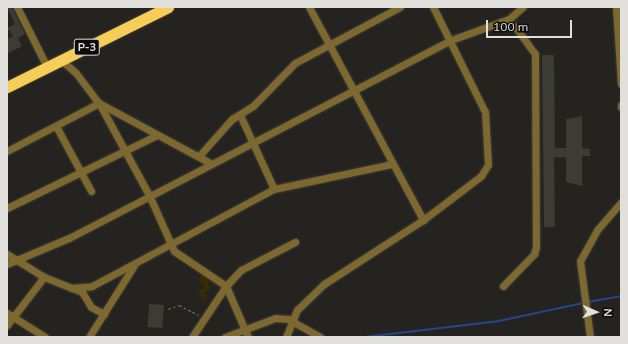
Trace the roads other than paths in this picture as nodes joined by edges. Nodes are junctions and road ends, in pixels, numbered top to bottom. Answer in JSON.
{"nodes":[{"id":1,"x":17,"y":7,"type":"edge"},
{"id":2,"x":168,"y":7,"type":"edge"},
{"id":3,"x":309,"y":7,"type":"edge"},
{"id":4,"x":400,"y":7,"type":"edge"},
{"id":5,"x":433,"y":7,"type":"edge"},
{"id":6,"x":523,"y":7,"type":"edge"},
{"id":7,"x":616,"y":7,"type":"edge"},
{"id":8,"x":515,"y":16,"type":"junction"},
{"id":9,"x":504,"y":20,"type":"junction"},
{"id":10,"x":515,"y":26,"type":"junction"},
{"id":11,"x":452,"y":40,"type":"junction"},
{"id":12,"x":328,"y":44,"type":"junction"},
{"id":13,"x":60,"y":60,"type":"junction"},
{"id":14,"x":47,"y":67,"type":"junction"},
{"id":15,"x":621,"y":84,"type":"edge"},
{"id":16,"x":7,"y":87,"type":"edge"},
{"id":17,"x":353,"y":90,"type":"junction"},
{"id":18,"x":99,"y":103,"type":"junction"},
{"id":19,"x":240,"y":115,"type":"junction"},
{"id":20,"x":56,"y":126,"type":"junction"},
{"id":21,"x":155,"y":136,"type":"junction"},
{"id":22,"x":250,"y":143,"type":"junction"},
{"id":23,"x":124,"y":150,"type":"junction"},
{"id":24,"x":7,"y":151,"type":"edge"},
{"id":25,"x":199,"y":156,"type":"junction"},
{"id":26,"x":210,"y":163,"type":"junction"},
{"id":27,"x":392,"y":164,"type":"junction"},
{"id":28,"x":81,"y":172,"type":"junction"},
{"id":29,"x":274,"y":189,"type":"junction"},
{"id":30,"x":91,"y":191,"type":"dead end"},
{"id":31,"x":149,"y":196,"type":"junction"},
{"id":32,"x":621,"y":202,"type":"edge"},
{"id":33,"x":7,"y":208,"type":"edge"},
{"id":34,"x":424,"y":220,"type":"junction"},
{"id":35,"x":295,"y":242,"type":"dead end"},
{"id":36,"x":170,"y":244,"type":"junction"},
{"id":37,"x":7,"y":254,"type":"edge"},
{"id":38,"x":19,"y":261,"type":"junction"},
{"id":39,"x":7,"y":264,"type":"edge"},
{"id":40,"x":136,"y":264,"type":"junction"},
{"id":41,"x":44,"y":277,"type":"junction"},
{"id":42,"x":226,"y":286,"type":"junction"},
{"id":43,"x":503,"y":286,"type":"dead end"},
{"id":44,"x":71,"y":288,"type":"junction"},
{"id":45,"x":104,"y":314,"type":"junction"},
{"id":46,"x":10,"y":315,"type":"edge"},
{"id":47,"x":291,"y":320,"type":"junction"},
{"id":48,"x":7,"y":325,"type":"edge"},
{"id":49,"x":245,"y":329,"type":"junction"},
{"id":50,"x":45,"y":337,"type":"edge"},
{"id":51,"x":89,"y":337,"type":"edge"},
{"id":52,"x":192,"y":337,"type":"edge"},
{"id":53,"x":226,"y":337,"type":"edge"},
{"id":54,"x":248,"y":337,"type":"edge"},
{"id":55,"x":286,"y":337,"type":"edge"},
{"id":56,"x":320,"y":337,"type":"edge"},
{"id":57,"x":590,"y":337,"type":"edge"}],
"edges":[{"from":1,"to":14,"type":"street"},
{"from":2,"to":13,"type":"highway","number":"P-3"},
{"from":3,"to":12,"type":"street"},
{"from":4,"to":12,"type":"street"},
{"from":5,"to":11,"type":"street"},
{"from":6,"to":8,"type":"street"},
{"from":7,"to":15,"type":"street"},
{"from":8,"to":9,"type":"street"},
{"from":8,"to":10,"type":"street"},
{"from":9,"to":10,"type":"street"},
{"from":9,"to":11,"type":"street"},
{"from":10,"to":43,"type":"street"},
{"from":11,"to":17,"type":"street"},
{"from":11,"to":34,"type":"street"},
{"from":12,"to":17,"type":"street"},
{"from":12,"to":19,"type":"street"},
{"from":13,"to":14,"type":"highway","number":"P-3"},
{"from":13,"to":18,"type":"street"},
{"from":14,"to":16,"type":"highway","number":"P-3"},
{"from":17,"to":22,"type":"street"},
{"from":17,"to":27,"type":"street"},
{"from":18,"to":20,"type":"street"},
{"from":18,"to":21,"type":"street"},
{"from":18,"to":23,"type":"street"},
{"from":19,"to":22,"type":"street"},
{"from":19,"to":25,"type":"street"},
{"from":20,"to":24,"type":"street"},
{"from":20,"to":28,"type":"street"},
{"from":21,"to":23,"type":"street"},
{"from":21,"to":25,"type":"street"},
{"from":22,"to":26,"type":"street"},
{"from":22,"to":29,"type":"street"},
{"from":23,"to":28,"type":"street"},
{"from":23,"to":31,"type":"street"},
{"from":25,"to":26,"type":"street"},
{"from":26,"to":31,"type":"street"},
{"from":27,"to":29,"type":"street"},
{"from":27,"to":34,"type":"street"},
{"from":28,"to":30,"type":"street"},
{"from":28,"to":33,"type":"street"},
{"from":29,"to":36,"type":"street"},
{"from":31,"to":36,"type":"street"},
{"from":31,"to":38,"type":"street"},
{"from":32,"to":57,"type":"street"},
{"from":34,"to":47,"type":"street"},
{"from":35,"to":42,"type":"street"},
{"from":36,"to":40,"type":"street"},
{"from":36,"to":42,"type":"street"},
{"from":37,"to":38,"type":"street"},
{"from":38,"to":39,"type":"street"},
{"from":38,"to":41,"type":"street"},
{"from":40,"to":44,"type":"street"},
{"from":40,"to":45,"type":"street"},
{"from":41,"to":44,"type":"street"},
{"from":41,"to":46,"type":"street"},
{"from":42,"to":49,"type":"street"},
{"from":42,"to":52,"type":"street"},
{"from":44,"to":45,"type":"street"},
{"from":45,"to":51,"type":"street"},
{"from":46,"to":48,"type":"street"},
{"from":46,"to":50,"type":"street"},
{"from":47,"to":49,"type":"street"},
{"from":47,"to":55,"type":"street"},
{"from":47,"to":56,"type":"street"},
{"from":49,"to":53,"type":"street"},
{"from":49,"to":54,"type":"street"}]}
